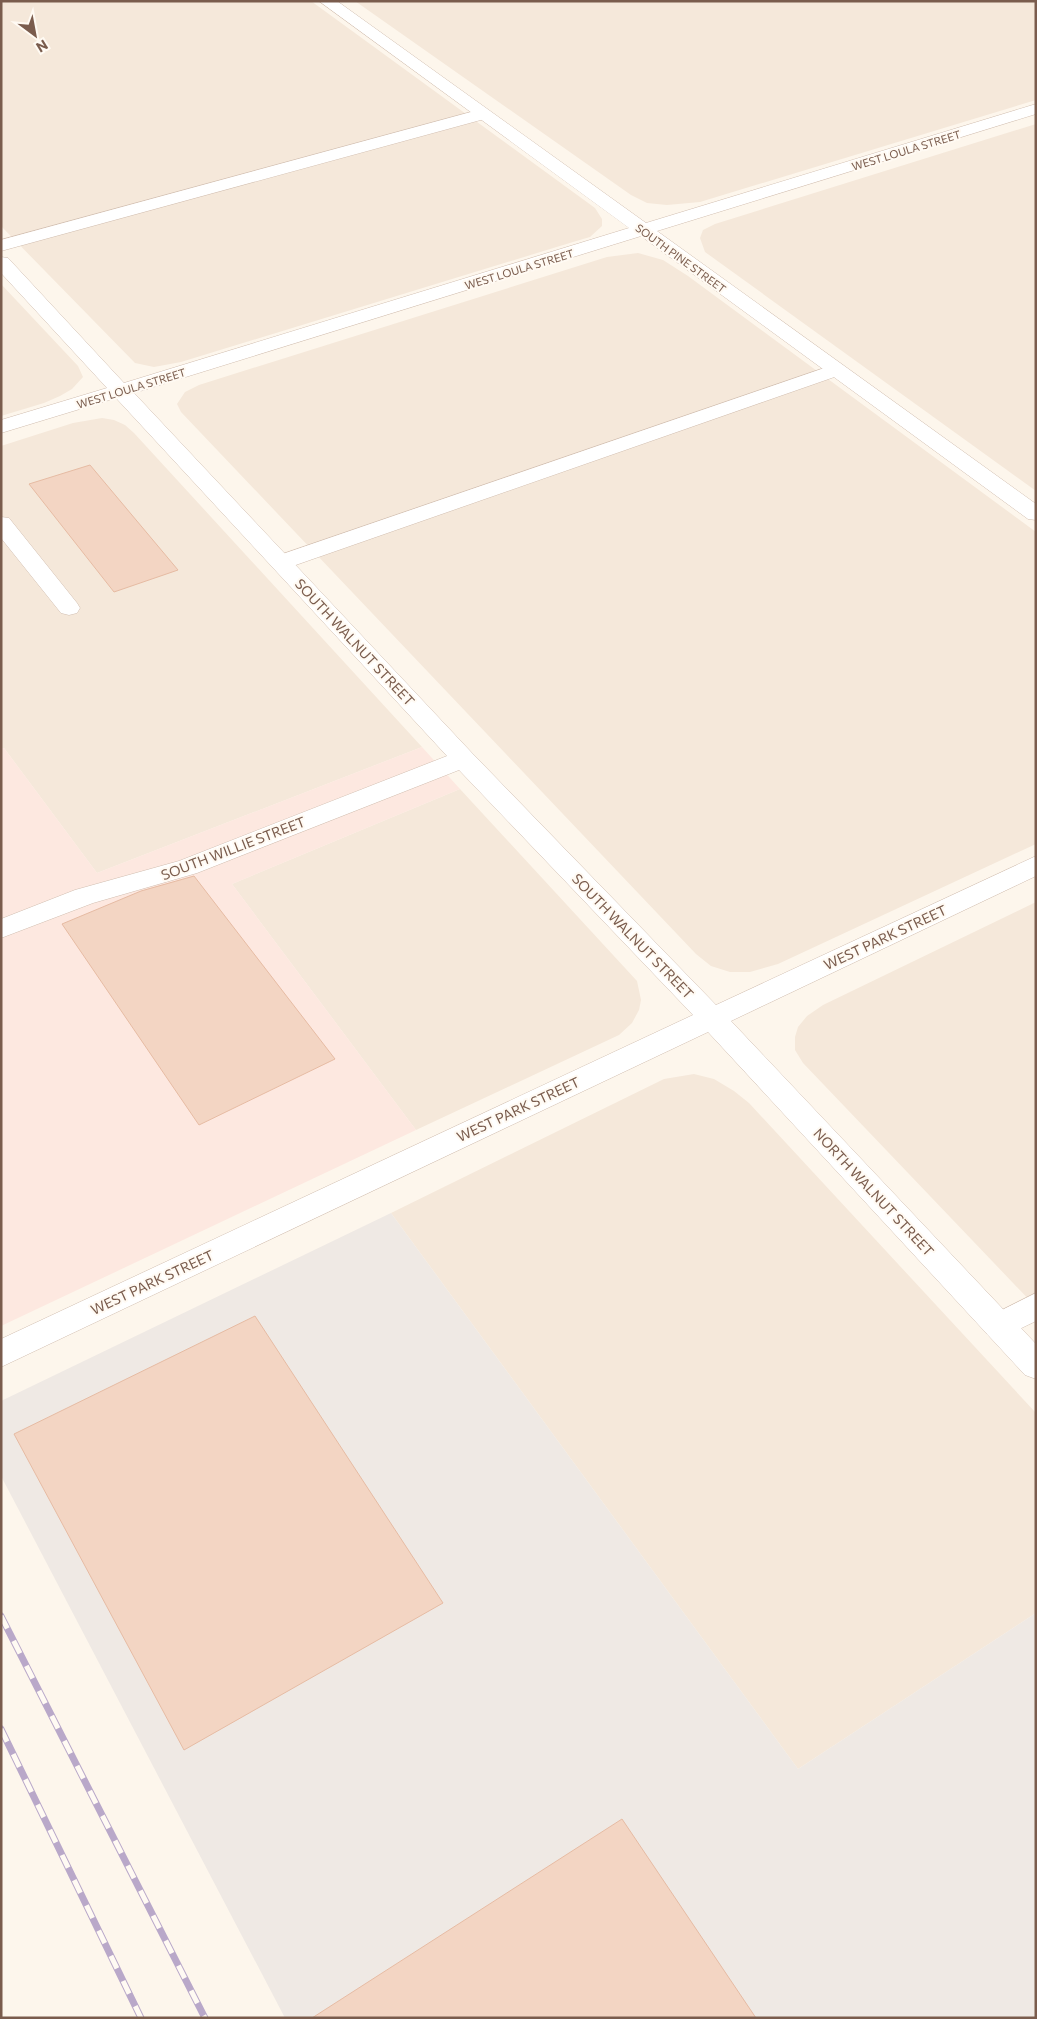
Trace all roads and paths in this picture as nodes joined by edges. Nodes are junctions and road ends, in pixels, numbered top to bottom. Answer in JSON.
{"nodes":[{"id":1,"x":327,"y":1,"type":"edge"},
{"id":2,"x":1036,"y":110,"type":"edge"},
{"id":3,"x":482,"y":114,"type":"junction"},
{"id":4,"x":643,"y":230,"type":"junction"},
{"id":5,"x":1,"y":246,"type":"edge"},
{"id":6,"x":1,"y":262,"type":"edge"},
{"id":7,"x":836,"y":370,"type":"junction"},
{"id":8,"x":122,"y":391,"type":"junction"},
{"id":9,"x":1,"y":427,"type":"edge"},
{"id":10,"x":1036,"y":514,"type":"edge"},
{"id":11,"x":1,"y":523,"type":"edge"},
{"id":12,"x":282,"y":562,"type":"junction"},
{"id":13,"x":69,"y":608,"type":"dead end"},
{"id":14,"x":463,"y":759,"type":"junction"},
{"id":15,"x":1036,"y":865,"type":"edge"},
{"id":16,"x":1,"y":930,"type":"edge"},
{"id":17,"x":712,"y":1018,"type":"junction"},
{"id":18,"x":1036,"y":1306,"type":"edge"},
{"id":19,"x":999,"y":1326,"type":"junction"},
{"id":20,"x":1,"y":1354,"type":"edge"},
{"id":21,"x":1036,"y":1366,"type":"edge"}],
"edges":[{"from":1,"to":3,"type":"street","name":"SOUTH PINE STREET"},
{"from":2,"to":4,"type":"street","name":"WEST LOULA STREET"},
{"from":3,"to":4,"type":"street","name":"SOUTH PINE STREET"},
{"from":3,"to":5,"type":"street"},
{"from":4,"to":7,"type":"street","name":"SOUTH PINE STREET"},
{"from":4,"to":8,"type":"street","name":"WEST LOULA STREET"},
{"from":6,"to":8,"type":"street","name":"SOUTH WALNUT STREET"},
{"from":7,"to":10,"type":"street","name":"SOUTH PINE STREET"},
{"from":7,"to":12,"type":"street"},
{"from":8,"to":9,"type":"street","name":"WEST LOULA STREET"},
{"from":8,"to":12,"type":"street","name":"SOUTH WALNUT STREET"},
{"from":11,"to":13,"type":"street"},
{"from":12,"to":14,"type":"street","name":"SOUTH WALNUT STREET"},
{"from":14,"to":16,"type":"street","name":"SOUTH WILLIE STREET"},
{"from":14,"to":17,"type":"street","name":"SOUTH WALNUT STREET"},
{"from":15,"to":17,"type":"street","name":"WEST PARK STREET"},
{"from":17,"to":19,"type":"street","name":"NORTH WALNUT STREET"},
{"from":17,"to":20,"type":"street","name":"WEST PARK STREET"},
{"from":18,"to":19,"type":"street"},
{"from":19,"to":21,"type":"street","name":"NORTH WALNUT STREET"}]}
